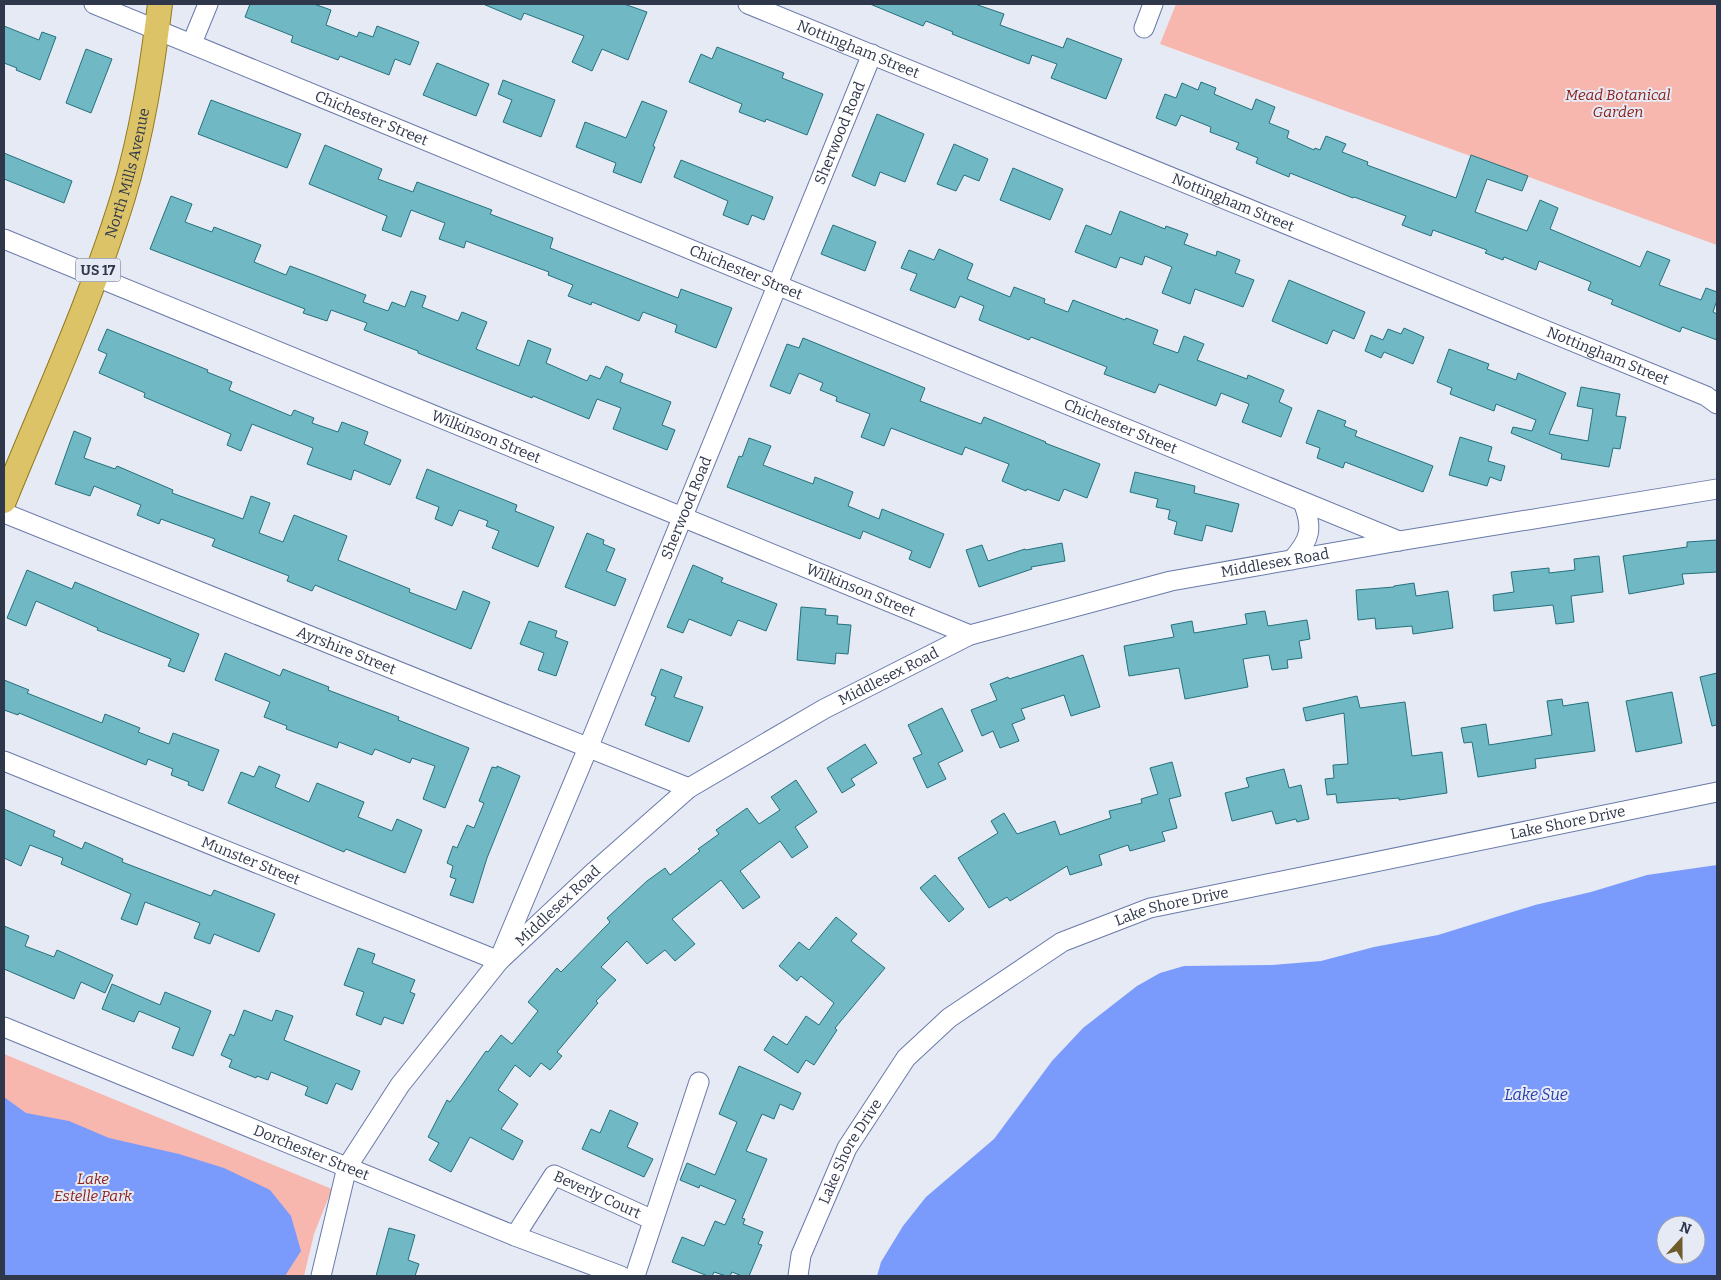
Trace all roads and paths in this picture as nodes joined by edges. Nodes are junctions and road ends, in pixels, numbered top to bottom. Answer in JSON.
{"nodes":[{"id":1,"x":94,"y":4,"type":"edge"},
{"id":2,"x":160,"y":4,"type":"edge"},
{"id":3,"x":208,"y":4,"type":"edge"},
{"id":4,"x":748,"y":4,"type":"edge"},
{"id":5,"x":1153,"y":4,"type":"edge"},
{"id":6,"x":1144,"y":28,"type":"dead end"},
{"id":7,"x":157,"y":29,"type":"junction"},
{"id":8,"x":192,"y":43,"type":"junction"},
{"id":9,"x":872,"y":54,"type":"junction"},
{"id":10,"x":4,"y":238,"type":"edge"},
{"id":11,"x":96,"y":276,"type":"junction"},
{"id":12,"x":776,"y":286,"type":"junction"},
{"id":13,"x":1717,"y":404,"type":"edge"},
{"id":14,"x":1717,"y":489,"type":"edge"},
{"id":15,"x":4,"y":501,"type":"edge"},
{"id":16,"x":1303,"y":502,"type":"junction"},
{"id":17,"x":4,"y":513,"type":"edge"},
{"id":18,"x":683,"y":517,"type":"junction"},
{"id":19,"x":1399,"y":541,"type":"junction"},
{"id":20,"x":1292,"y":560,"type":"junction"},
{"id":21,"x":970,"y":634,"type":"junction"},
{"id":22,"x":588,"y":748,"type":"junction"},
{"id":23,"x":4,"y":761,"type":"edge"},
{"id":24,"x":689,"y":788,"type":"junction"},
{"id":25,"x":1717,"y":792,"type":"edge"},
{"id":26,"x":498,"y":961,"type":"junction"},
{"id":27,"x":4,"y":1027,"type":"edge"},
{"id":28,"x":699,"y":1082,"type":"dead end"},
{"id":29,"x":347,"y":1167,"type":"junction"},
{"id":30,"x":653,"y":1220,"type":"junction"},
{"id":31,"x":515,"y":1236,"type":"junction"},
{"id":32,"x":321,"y":1276,"type":"edge"},
{"id":33,"x":621,"y":1276,"type":"edge"},
{"id":34,"x":635,"y":1276,"type":"edge"},
{"id":35,"x":798,"y":1276,"type":"edge"}],
"edges":[{"from":1,"to":7,"type":"street","name":"Chichester Street"},
{"from":2,"to":7,"type":"main road","name":"North Mills Avenue","number":"US 17"},
{"from":3,"to":8,"type":"street"},
{"from":4,"to":9,"type":"street","name":"Nottingham Street"},
{"from":5,"to":6,"type":"street"},
{"from":7,"to":8,"type":"street","name":"Chichester Street"},
{"from":7,"to":11,"type":"main road","name":"North Mills Avenue","number":"US 17"},
{"from":8,"to":12,"type":"street","name":"Chichester Street"},
{"from":9,"to":12,"type":"street","name":"Sherwood Road"},
{"from":9,"to":13,"type":"street","name":"Nottingham Street"},
{"from":10,"to":11,"type":"street","name":"Wilkinson Street"},
{"from":11,"to":15,"type":"main road","name":"North Mills Avenue","number":"US 17"},
{"from":11,"to":18,"type":"street","name":"Wilkinson Street"},
{"from":12,"to":16,"type":"street","name":"Chichester Street"},
{"from":12,"to":18,"type":"street","name":"Sherwood Road"},
{"from":14,"to":19,"type":"street","name":"Middlesex Road"},
{"from":16,"to":19,"type":"street","name":"Chichester Street"},
{"from":16,"to":20,"type":"street"},
{"from":17,"to":22,"type":"street","name":"Ayrshire Street"},
{"from":18,"to":21,"type":"street","name":"Wilkinson Street"},
{"from":18,"to":22,"type":"street","name":"Sherwood Road"},
{"from":19,"to":20,"type":"street","name":"Middlesex Road"},
{"from":20,"to":21,"type":"street","name":"Middlesex Road"},
{"from":21,"to":24,"type":"street","name":"Middlesex Road"},
{"from":22,"to":24,"type":"street","name":"Ayrshire Street"},
{"from":22,"to":26,"type":"street","name":"Sherwood Road"},
{"from":23,"to":26,"type":"street","name":"Munster Street"},
{"from":24,"to":26,"type":"street","name":"Middlesex Road"},
{"from":25,"to":35,"type":"street","name":"Lake Shore Drive"},
{"from":26,"to":29,"type":"street","name":"Middlesex Road"},
{"from":27,"to":29,"type":"street","name":"Dorchester Street"},
{"from":28,"to":30,"type":"street"},
{"from":29,"to":31,"type":"street","name":"Dorchester Street"},
{"from":29,"to":32,"type":"street","name":"Middlesex Road"},
{"from":30,"to":31,"type":"street","name":"Beverly Court"},
{"from":30,"to":34,"type":"street","name":"Beverly Court"},
{"from":31,"to":33,"type":"street","name":"Dorchester Street"}]}
